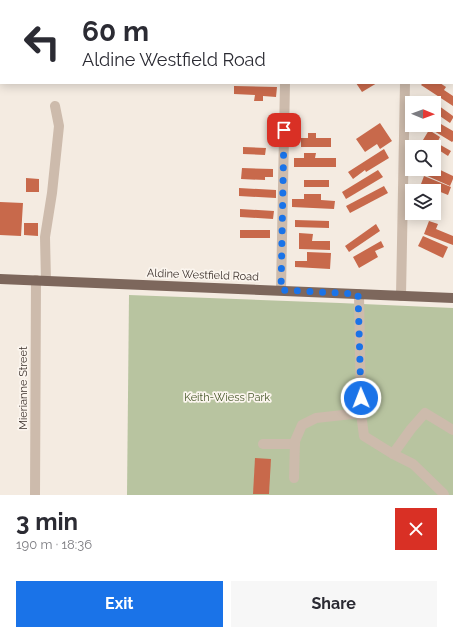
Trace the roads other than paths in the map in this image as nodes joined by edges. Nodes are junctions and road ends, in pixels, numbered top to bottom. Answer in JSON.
{"nodes":[{"id":1,"x":285,"y":84,"type":"edge"},
{"id":2,"x":405,"y":84,"type":"edge"},
{"id":3,"x":55,"y":106,"type":"dead end"},
{"id":4,"x":0,"y":279,"type":"edge"},
{"id":5,"x":41,"y":280,"type":"junction"},
{"id":6,"x":281,"y":290,"type":"junction"},
{"id":7,"x":358,"y":294,"type":"junction"},
{"id":8,"x":401,"y":296,"type":"junction"},
{"id":9,"x":453,"y":298,"type":"edge"},
{"id":10,"x":361,"y":413,"type":"junction"},
{"id":11,"x":453,"y":430,"type":"edge"},
{"id":12,"x":263,"y":444,"type":"dead end"},
{"id":13,"x":295,"y":444,"type":"junction"},
{"id":14,"x":393,"y":454,"type":"junction"},
{"id":15,"x":294,"y":478,"type":"dead end"},
{"id":16,"x":35,"y":495,"type":"edge"},
{"id":17,"x":444,"y":495,"type":"edge"}],
"edges":[{"from":1,"to":6,"type":"street"},
{"from":2,"to":8,"type":"street"},
{"from":3,"to":5,"type":"street","name":"Mierianne Street"},
{"from":4,"to":5,"type":"main road","name":"Aldine Westfield Road"},
{"from":5,"to":6,"type":"main road","name":"Aldine Westfield Road"},
{"from":5,"to":16,"type":"street","name":"Mierianne Street"},
{"from":6,"to":7,"type":"main road","name":"Aldine Westfield Road"},
{"from":7,"to":8,"type":"main road","name":"Aldine Westfield Road"},
{"from":7,"to":10,"type":"street"},
{"from":8,"to":9,"type":"main road","name":"Aldine Westfield Road"},
{"from":10,"to":13,"type":"street"},
{"from":10,"to":14,"type":"street"},
{"from":11,"to":14,"type":"street"},
{"from":12,"to":13,"type":"street"},
{"from":13,"to":15,"type":"street"},
{"from":14,"to":17,"type":"street"}]}
